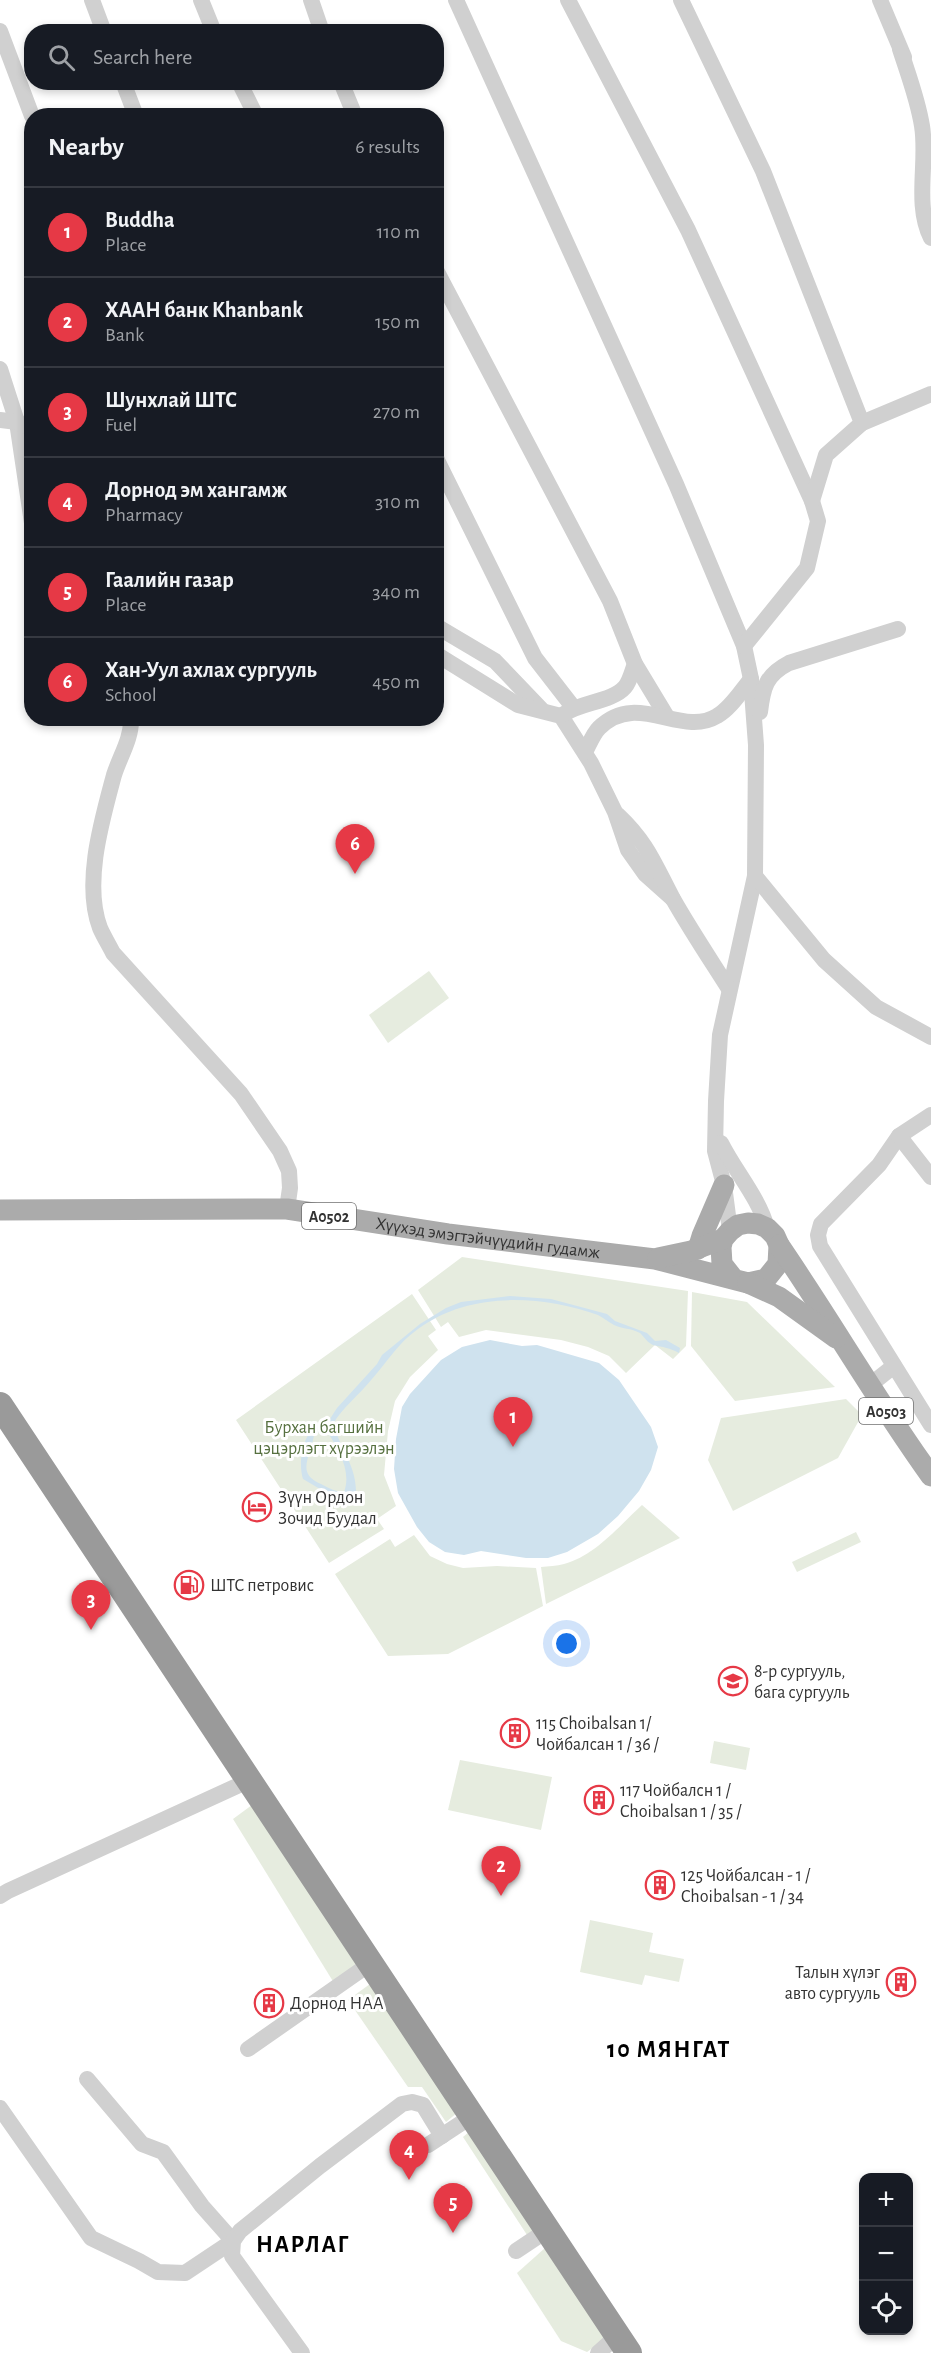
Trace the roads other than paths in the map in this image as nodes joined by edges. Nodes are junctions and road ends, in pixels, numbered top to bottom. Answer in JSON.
{"nodes":[{"id":1,"x":92,"y":0,"type":"edge"},
{"id":2,"x":201,"y":0,"type":"edge"},
{"id":3,"x":310,"y":0,"type":"edge"},
{"id":4,"x":456,"y":0,"type":"edge"},
{"id":5,"x":568,"y":0,"type":"edge"},
{"id":6,"x":681,"y":0,"type":"edge"},
{"id":7,"x":880,"y":0,"type":"edge"},
{"id":8,"x":101,"y":24,"type":"edge"},
{"id":9,"x":211,"y":24,"type":"edge"},
{"id":10,"x":319,"y":24,"type":"edge"},
{"id":11,"x":0,"y":31,"type":"edge"},
{"id":12,"x":900,"y":49,"type":"junction"},
{"id":13,"x":126,"y":90,"type":"edge"},
{"id":14,"x":242,"y":90,"type":"edge"},
{"id":15,"x":344,"y":90,"type":"edge"},
{"id":16,"x":29,"y":108,"type":"edge"},
{"id":17,"x":133,"y":108,"type":"edge"},
{"id":18,"x":252,"y":108,"type":"edge"},
{"id":19,"x":352,"y":108,"type":"edge"},
{"id":20,"x":931,"y":111,"type":"edge"},
{"id":21,"x":931,"y":238,"type":"edge"},
{"id":22,"x":444,"y":285,"type":"edge"},
{"id":23,"x":0,"y":369,"type":"edge"},
{"id":24,"x":931,"y":394,"type":"edge"},
{"id":25,"x":0,"y":407,"type":"edge"},
{"id":26,"x":862,"y":423,"type":"junction"},
{"id":27,"x":16,"y":424,"type":"edge"},
{"id":28,"x":24,"y":474,"type":"edge"},
{"id":29,"x":444,"y":474,"type":"edge"},
{"id":30,"x":812,"y":501,"type":"junction"},
{"id":31,"x":898,"y":629,"type":"dead end"},
{"id":32,"x":444,"y":631,"type":"edge"},
{"id":33,"x":744,"y":646,"type":"junction"},
{"id":34,"x":444,"y":659,"type":"edge"},
{"id":35,"x":635,"y":664,"type":"junction"},
{"id":36,"x":751,"y":679,"type":"junction"},
{"id":37,"x":605,"y":698,"type":"junction"},
{"id":38,"x":542,"y":709,"type":"junction"},
{"id":39,"x":567,"y":711,"type":"junction"},
{"id":40,"x":614,"y":717,"type":"junction"},
{"id":41,"x":666,"y":717,"type":"junction"},
{"id":42,"x":132,"y":726,"type":"edge"},
{"id":43,"x":756,"y":745,"type":"junction"},
{"id":44,"x":585,"y":752,"type":"junction"},
{"id":45,"x":755,"y":876,"type":"junction"},
{"id":46,"x":729,"y":989,"type":"junction"},
{"id":47,"x":931,"y":1037,"type":"edge"},
{"id":48,"x":931,"y":1115,"type":"edge"},
{"id":49,"x":715,"y":1122,"type":"junction"},
{"id":50,"x":899,"y":1136,"type":"junction"},
{"id":51,"x":931,"y":1177,"type":"edge"},
{"id":52,"x":724,"y":1185,"type":"junction"},
{"id":53,"x":287,"y":1209,"type":"junction"},
{"id":54,"x":0,"y":1210,"type":"edge"},
{"id":55,"x":726,"y":1235,"type":"junction"},
{"id":56,"x":773,"y":1236,"type":"junction"},
{"id":57,"x":698,"y":1249,"type":"junction"},
{"id":58,"x":655,"y":1259,"type":"junction"},
{"id":59,"x":740,"y":1280,"type":"junction"},
{"id":60,"x":844,"y":1343,"type":"junction"},
{"id":61,"x":894,"y":1366,"type":"junction"},
{"id":62,"x":870,"y":1385,"type":"junction"},
{"id":63,"x":0,"y":1405,"type":"edge"},
{"id":64,"x":931,"y":1425,"type":"edge"},
{"id":65,"x":931,"y":1476,"type":"edge"},
{"id":66,"x":248,"y":1781,"type":"junction"},
{"id":67,"x":0,"y":1896,"type":"edge"},
{"id":68,"x":371,"y":1963,"type":"junction"},
{"id":69,"x":248,"y":2049,"type":"dead end"},
{"id":70,"x":87,"y":2079,"type":"dead end"},
{"id":71,"x":0,"y":2108,"type":"edge"},
{"id":72,"x":472,"y":2116,"type":"junction"},
{"id":73,"x":546,"y":2231,"type":"junction"},
{"id":74,"x":233,"y":2241,"type":"junction"},
{"id":75,"x":516,"y":2251,"type":"dead end"},
{"id":76,"x":623,"y":2344,"type":"edge"},
{"id":77,"x":302,"y":2353,"type":"edge"},
{"id":78,"x":598,"y":2353,"type":"edge"}],
"edges":[{"from":1,"to":8,"type":"street"},
{"from":2,"to":9,"type":"street"},
{"from":3,"to":10,"type":"street"},
{"from":4,"to":33,"type":"street"},
{"from":5,"to":30,"type":"street"},
{"from":6,"to":26,"type":"street"},
{"from":7,"to":12,"type":"street"},
{"from":11,"to":16,"type":"street"},
{"from":12,"to":20,"type":"street"},
{"from":12,"to":21,"type":"street"},
{"from":13,"to":17,"type":"street"},
{"from":14,"to":18,"type":"street"},
{"from":15,"to":19,"type":"street"},
{"from":22,"to":35,"type":"street"},
{"from":23,"to":27,"type":"street"},
{"from":24,"to":26,"type":"street"},
{"from":25,"to":27,"type":"street"},
{"from":26,"to":30,"type":"street"},
{"from":27,"to":28,"type":"street"},
{"from":29,"to":39,"type":"street"},
{"from":30,"to":33,"type":"street"},
{"from":31,"to":43,"type":"street"},
{"from":32,"to":38,"type":"street"},
{"from":33,"to":36,"type":"street"},
{"from":34,"to":38,"type":"street"},
{"from":35,"to":37,"type":"street"},
{"from":35,"to":41,"type":"street"},
{"from":36,"to":41,"type":"street"},
{"from":36,"to":43,"type":"street"},
{"from":37,"to":39,"type":"street"},
{"from":37,"to":40,"type":"street"},
{"from":38,"to":39,"type":"street"},
{"from":39,"to":44,"type":"street"},
{"from":40,"to":41,"type":"street"},
{"from":40,"to":44,"type":"street"},
{"from":42,"to":53,"type":"street"},
{"from":43,"to":45,"type":"street"},
{"from":44,"to":46,"type":"street"},
{"from":45,"to":46,"type":"street"},
{"from":45,"to":47,"type":"street"},
{"from":46,"to":49,"type":"street"},
{"from":48,"to":50,"type":"street"},
{"from":49,"to":52,"type":"street"},
{"from":49,"to":56,"type":"street"},
{"from":50,"to":51,"type":"street"},
{"from":50,"to":61,"type":"street"},
{"from":52,"to":55,"type":"street"},
{"from":52,"to":57,"type":"main road"},
{"from":53,"to":54,"type":"main road","name":"Хүүхэд эмэгтэйчүүдийн гудамж","number":"A0502"},
{"from":53,"to":58,"type":"main road","name":"Хүүхэд эмэгтэйчүүдийн гудамж","number":"A0502"},
{"from":55,"to":56,"type":"main road","name":"Хүүхэд эмэгтэйчүүдийн гудамж","number":"A0502"},
{"from":55,"to":57,"type":"main road","name":"Хүүхэд эмэгтэйчүүдийн гудамж","number":"A0502"},
{"from":55,"to":59,"type":"main road"},
{"from":56,"to":59,"type":"main road"},
{"from":56,"to":60,"type":"main road","name":"Хүүхэд эмэгтэйчүүдийн гудамж","number":"A0503"},
{"from":57,"to":58,"type":"main road","name":"Хүүхэд эмэгтэйчүүдийн гудамж","number":"A0502"},
{"from":58,"to":59,"type":"main road","name":"Хүүхэд эмэгтэйчүүдийн гудамж","number":"A0502"},
{"from":59,"to":60,"type":"main road","name":"Хүүхэд эмэгтэйчүүдийн гудамж","number":"A0503"},
{"from":60,"to":62,"type":"main road","name":"Хүүхэд эмэгтэйчүүдийн гудамж","number":"A0503"},
{"from":61,"to":62,"type":"street"},
{"from":61,"to":64,"type":"street"},
{"from":62,"to":65,"type":"main road","name":"Хүүхэд эмэгтэйчүүдийн гудамж","number":"A0503"},
{"from":63,"to":66,"type":"highway"},
{"from":66,"to":67,"type":"street"},
{"from":66,"to":68,"type":"highway"},
{"from":68,"to":69,"type":"street"},
{"from":68,"to":72,"type":"highway"},
{"from":70,"to":74,"type":"street"},
{"from":71,"to":74,"type":"street"},
{"from":72,"to":73,"type":"highway"},
{"from":72,"to":74,"type":"street"},
{"from":73,"to":75,"type":"street"},
{"from":73,"to":76,"type":"highway"},
{"from":74,"to":77,"type":"street"},
{"from":76,"to":78,"type":"street"}]}
